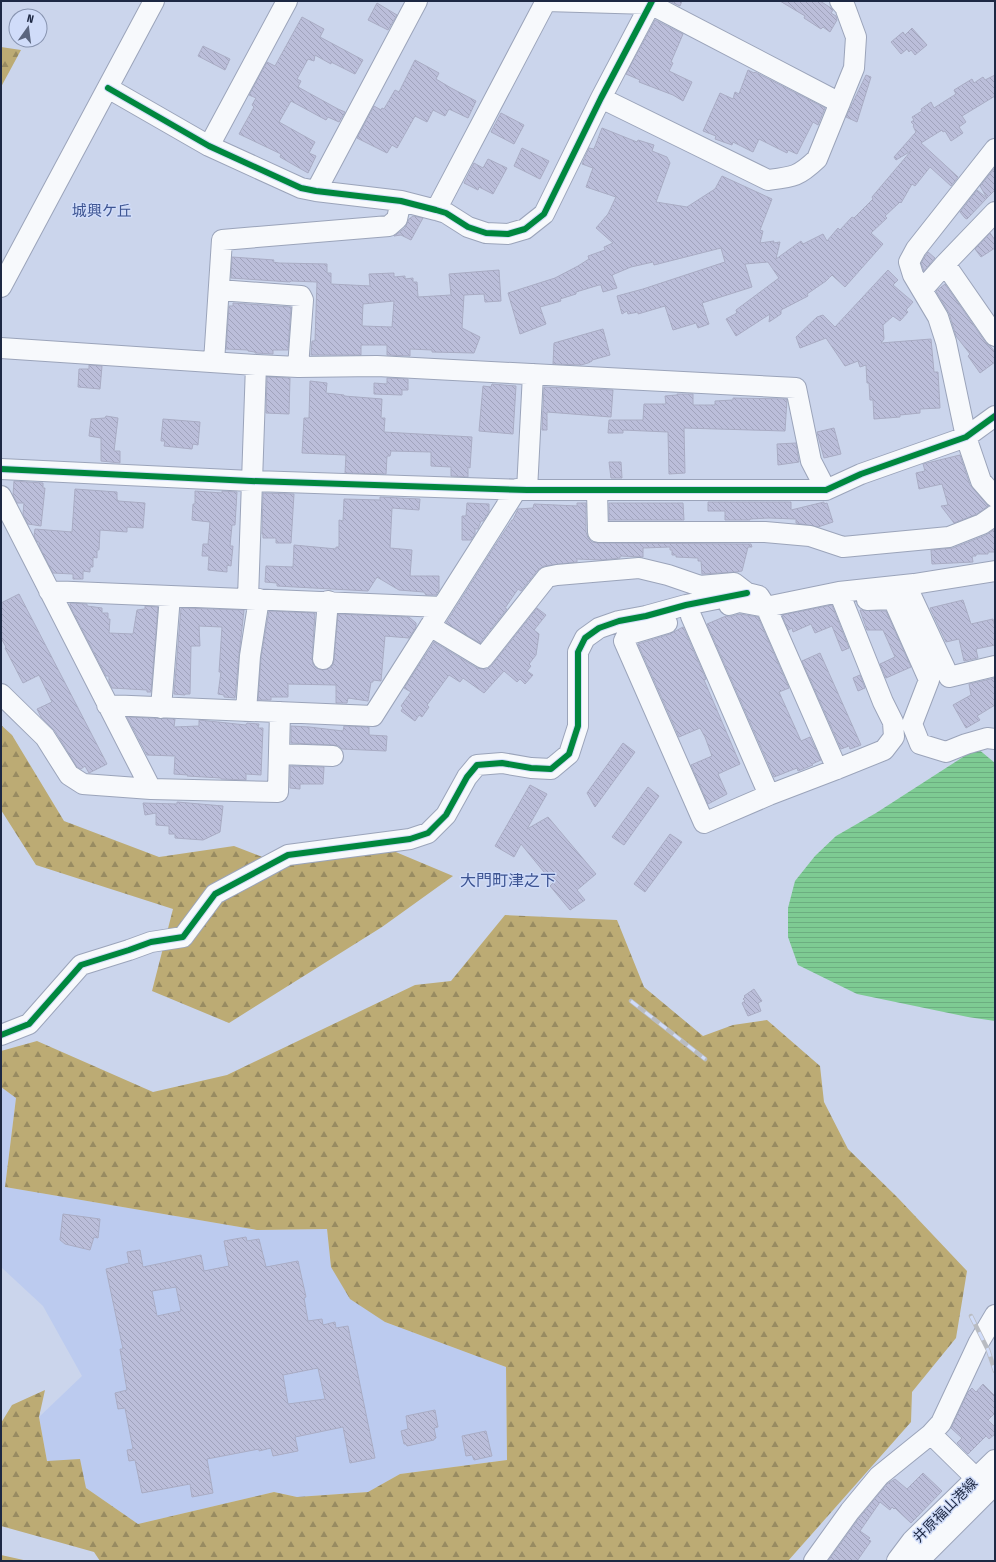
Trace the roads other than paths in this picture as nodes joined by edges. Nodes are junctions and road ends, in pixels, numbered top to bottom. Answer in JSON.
{"nodes":[{"id":1,"x":154,"y":1,"type":"edge"},
{"id":2,"x":287,"y":1,"type":"edge"},
{"id":3,"x":417,"y":1,"type":"edge"},
{"id":4,"x":546,"y":1,"type":"edge"},
{"id":5,"x":840,"y":1,"type":"edge"},
{"id":6,"x":651,"y":3,"type":"edge"},
{"id":7,"x":108,"y":88,"type":"junction"},
{"id":8,"x":601,"y":98,"type":"junction"},
{"id":9,"x":840,"y":103,"type":"junction"},
{"id":10,"x":209,"y":146,"type":"junction"},
{"id":11,"x":994,"y":152,"type":"edge"},
{"id":12,"x":316,"y":191,"type":"junction"},
{"id":13,"x":400,"y":201,"type":"junction"},
{"id":14,"x":436,"y":210,"type":"junction"},
{"id":15,"x":995,"y":212,"type":"edge"},
{"id":16,"x":945,"y":264,"type":"junction"},
{"id":17,"x":1,"y":287,"type":"edge"},
{"id":18,"x":219,"y":290,"type":"junction"},
{"id":19,"x":922,"y":290,"type":"junction"},
{"id":20,"x":995,"y":336,"type":"edge"},
{"id":21,"x":1,"y":348,"type":"edge"},
{"id":22,"x":214,"y":362,"type":"junction"},
{"id":23,"x":256,"y":365,"type":"junction"},
{"id":24,"x":298,"y":367,"type":"junction"},
{"id":25,"x":533,"y":374,"type":"junction"},
{"id":26,"x":995,"y":416,"type":"edge"},
{"id":27,"x":966,"y":437,"type":"junction"},
{"id":28,"x":1,"y":470,"type":"edge"},
{"id":29,"x":251,"y":481,"type":"junction"},
{"id":30,"x":522,"y":489,"type":"junction"},
{"id":31,"x":597,"y":490,"type":"junction"},
{"id":32,"x":826,"y":490,"type":"junction"},
{"id":33,"x":1,"y":496,"type":"edge"},
{"id":34,"x":995,"y":497,"type":"edge"},
{"id":35,"x":995,"y":515,"type":"edge"},
{"id":36,"x":995,"y":571,"type":"edge"},
{"id":37,"x":906,"y":585,"type":"junction"},
{"id":38,"x":49,"y":591,"type":"junction"},
{"id":39,"x":747,"y":593,"type":"junction"},
{"id":40,"x":170,"y":596,"type":"junction"},
{"id":41,"x":841,"y":596,"type":"junction"},
{"id":42,"x":254,"y":598,"type":"junction"},
{"id":43,"x":328,"y":602,"type":"junction"},
{"id":44,"x":442,"y":607,"type":"junction"},
{"id":45,"x":766,"y":607,"type":"junction"},
{"id":46,"x":691,"y":616,"type":"junction"},
{"id":47,"x":430,"y":626,"type":"junction"},
{"id":48,"x":323,"y":659,"type":"dead end"},
{"id":49,"x":995,"y":666,"type":"edge"},
{"id":50,"x":1,"y":694,"type":"edge"},
{"id":51,"x":107,"y":705,"type":"junction"},
{"id":52,"x":162,"y":708,"type":"junction"},
{"id":53,"x":246,"y":711,"type":"junction"},
{"id":54,"x":280,"y":712,"type":"junction"},
{"id":55,"x":995,"y":739,"type":"edge"},
{"id":56,"x":279,"y":754,"type":"junction"},
{"id":57,"x":333,"y":756,"type":"dead end"},
{"id":58,"x":837,"y":769,"type":"junction"},
{"id":59,"x":151,"y":789,"type":"junction"},
{"id":60,"x":769,"y":795,"type":"junction"},
{"id":61,"x":1,"y":1035,"type":"edge"},
{"id":62,"x":995,"y":1315,"type":"edge"},
{"id":63,"x":932,"y":1434,"type":"junction"},
{"id":64,"x":995,"y":1461,"type":"edge"},
{"id":65,"x":987,"y":1484,"type":"edge"},
{"id":66,"x":814,"y":1561,"type":"edge"},
{"id":67,"x":898,"y":1561,"type":"edge"},
{"id":68,"x":917,"y":1561,"type":"edge"}],
"edges":[{"from":1,"to":7,"type":"street"},
{"from":2,"to":10,"type":"street"},
{"from":3,"to":12,"type":"street"},
{"from":4,"to":6,"type":"street"},
{"from":4,"to":14,"type":"street"},
{"from":5,"to":9,"type":"street"},
{"from":6,"to":8,"type":"street"},
{"from":6,"to":9,"type":"street"},
{"from":7,"to":10,"type":"street"},
{"from":7,"to":17,"type":"street"},
{"from":8,"to":9,"type":"street"},
{"from":8,"to":14,"type":"street"},
{"from":10,"to":12,"type":"street"},
{"from":11,"to":19,"type":"street"},
{"from":12,"to":13,"type":"street"},
{"from":13,"to":14,"type":"street"},
{"from":13,"to":18,"type":"street"},
{"from":15,"to":16,"type":"street"},
{"from":16,"to":19,"type":"street"},
{"from":16,"to":20,"type":"street"},
{"from":18,"to":22,"type":"street"},
{"from":18,"to":24,"type":"street"},
{"from":19,"to":27,"type":"street"},
{"from":21,"to":22,"type":"street"},
{"from":22,"to":23,"type":"street"},
{"from":23,"to":24,"type":"street"},
{"from":23,"to":29,"type":"street"},
{"from":24,"to":25,"type":"street"},
{"from":25,"to":30,"type":"street"},
{"from":25,"to":32,"type":"street"},
{"from":26,"to":27,"type":"street"},
{"from":27,"to":32,"type":"street"},
{"from":27,"to":34,"type":"street"},
{"from":28,"to":29,"type":"street"},
{"from":29,"to":30,"type":"street"},
{"from":29,"to":42,"type":"street"},
{"from":30,"to":31,"type":"street"},
{"from":30,"to":44,"type":"street"},
{"from":31,"to":32,"type":"street"},
{"from":31,"to":35,"type":"street"},
{"from":33,"to":38,"type":"street"},
{"from":36,"to":37,"type":"street"},
{"from":37,"to":41,"type":"street"},
{"from":37,"to":49,"type":"street"},
{"from":38,"to":40,"type":"street"},
{"from":38,"to":51,"type":"street"},
{"from":39,"to":45,"type":"street"},
{"from":39,"to":47,"type":"street"},
{"from":39,"to":61,"type":"street"},
{"from":40,"to":42,"type":"street"},
{"from":40,"to":52,"type":"street"},
{"from":41,"to":45,"type":"street"},
{"from":41,"to":55,"type":"street"},
{"from":41,"to":58,"type":"street"},
{"from":42,"to":43,"type":"street"},
{"from":42,"to":53,"type":"street"},
{"from":43,"to":44,"type":"street"},
{"from":43,"to":48,"type":"street"},
{"from":44,"to":47,"type":"street"},
{"from":45,"to":46,"type":"street"},
{"from":45,"to":58,"type":"street"},
{"from":46,"to":60,"type":"street"},
{"from":46,"to":60,"type":"street"},
{"from":47,"to":54,"type":"street"},
{"from":50,"to":59,"type":"street"},
{"from":51,"to":52,"type":"street"},
{"from":51,"to":59,"type":"street"},
{"from":52,"to":53,"type":"street"},
{"from":53,"to":54,"type":"street"},
{"from":54,"to":56,"type":"street"},
{"from":56,"to":57,"type":"street"},
{"from":56,"to":59,"type":"street"},
{"from":58,"to":60,"type":"street"},
{"from":62,"to":63,"type":"street"},
{"from":63,"to":65,"type":"street"},
{"from":63,"to":66,"type":"street"},
{"from":64,"to":65,"type":"main road","name":"井原福山港線"},
{"from":65,"to":67,"type":"main road","name":"井原福山港線"},
{"from":65,"to":68,"type":"main road","name":"井原福山港線"}]}
